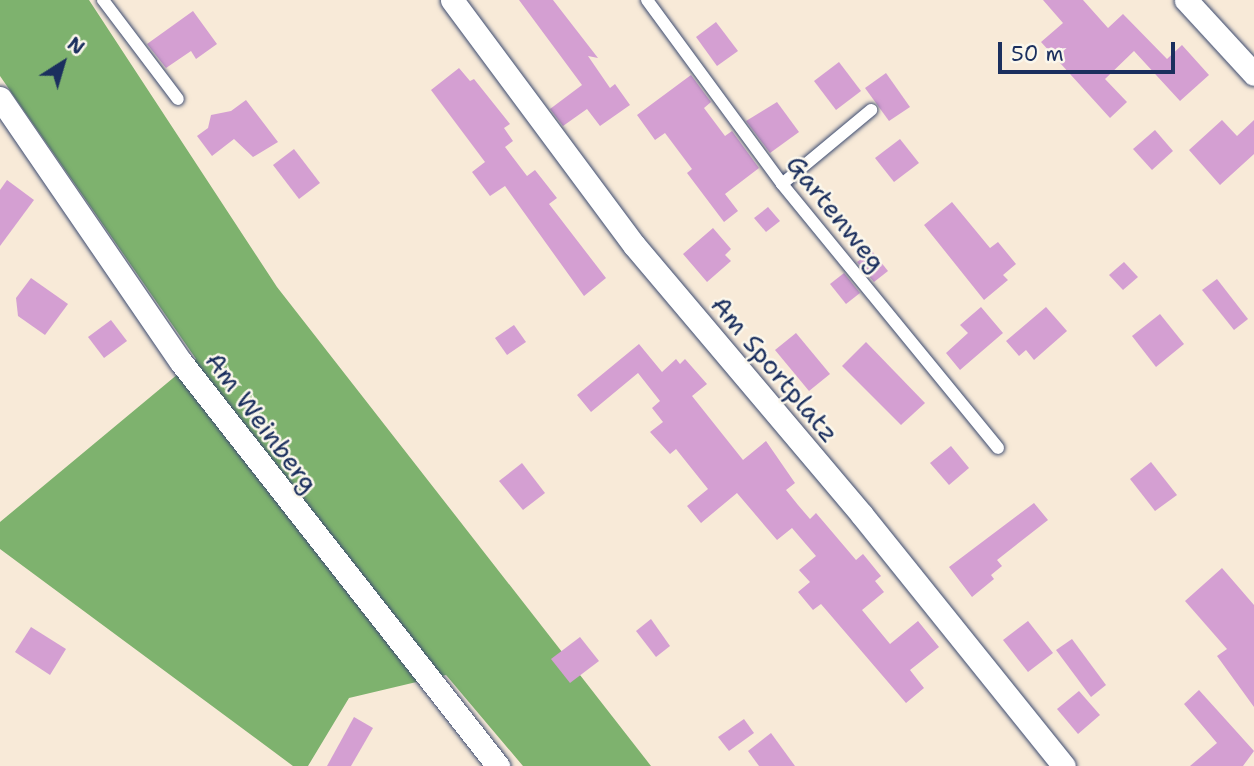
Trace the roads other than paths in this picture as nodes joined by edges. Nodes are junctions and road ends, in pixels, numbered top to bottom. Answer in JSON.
{"nodes":[{"id":1,"x":103,"y":0,"type":"edge"},
{"id":2,"x":452,"y":0,"type":"edge"},
{"id":3,"x":647,"y":0,"type":"edge"},
{"id":4,"x":1186,"y":0,"type":"edge"},
{"id":5,"x":1254,"y":74,"type":"edge"},
{"id":6,"x":0,"y":98,"type":"edge"},
{"id":7,"x":178,"y":99,"type":"dead end"},
{"id":8,"x":871,"y":110,"type":"dead end"},
{"id":9,"x":782,"y":184,"type":"junction"},
{"id":10,"x":998,"y":448,"type":"dead end"},
{"id":11,"x":498,"y":766,"type":"edge"},
{"id":12,"x":1065,"y":766,"type":"edge"}],
"edges":[{"from":1,"to":7,"type":"lane"},
{"from":2,"to":12,"type":"street","name":"Am Sportplatz"},
{"from":3,"to":9,"type":"lane","name":"Gartenweg"},
{"from":4,"to":5,"type":"street"},
{"from":6,"to":11,"type":"street","name":"Am Weinberg"},
{"from":8,"to":9,"type":"lane"},
{"from":9,"to":10,"type":"lane","name":"Gartenweg"}]}
